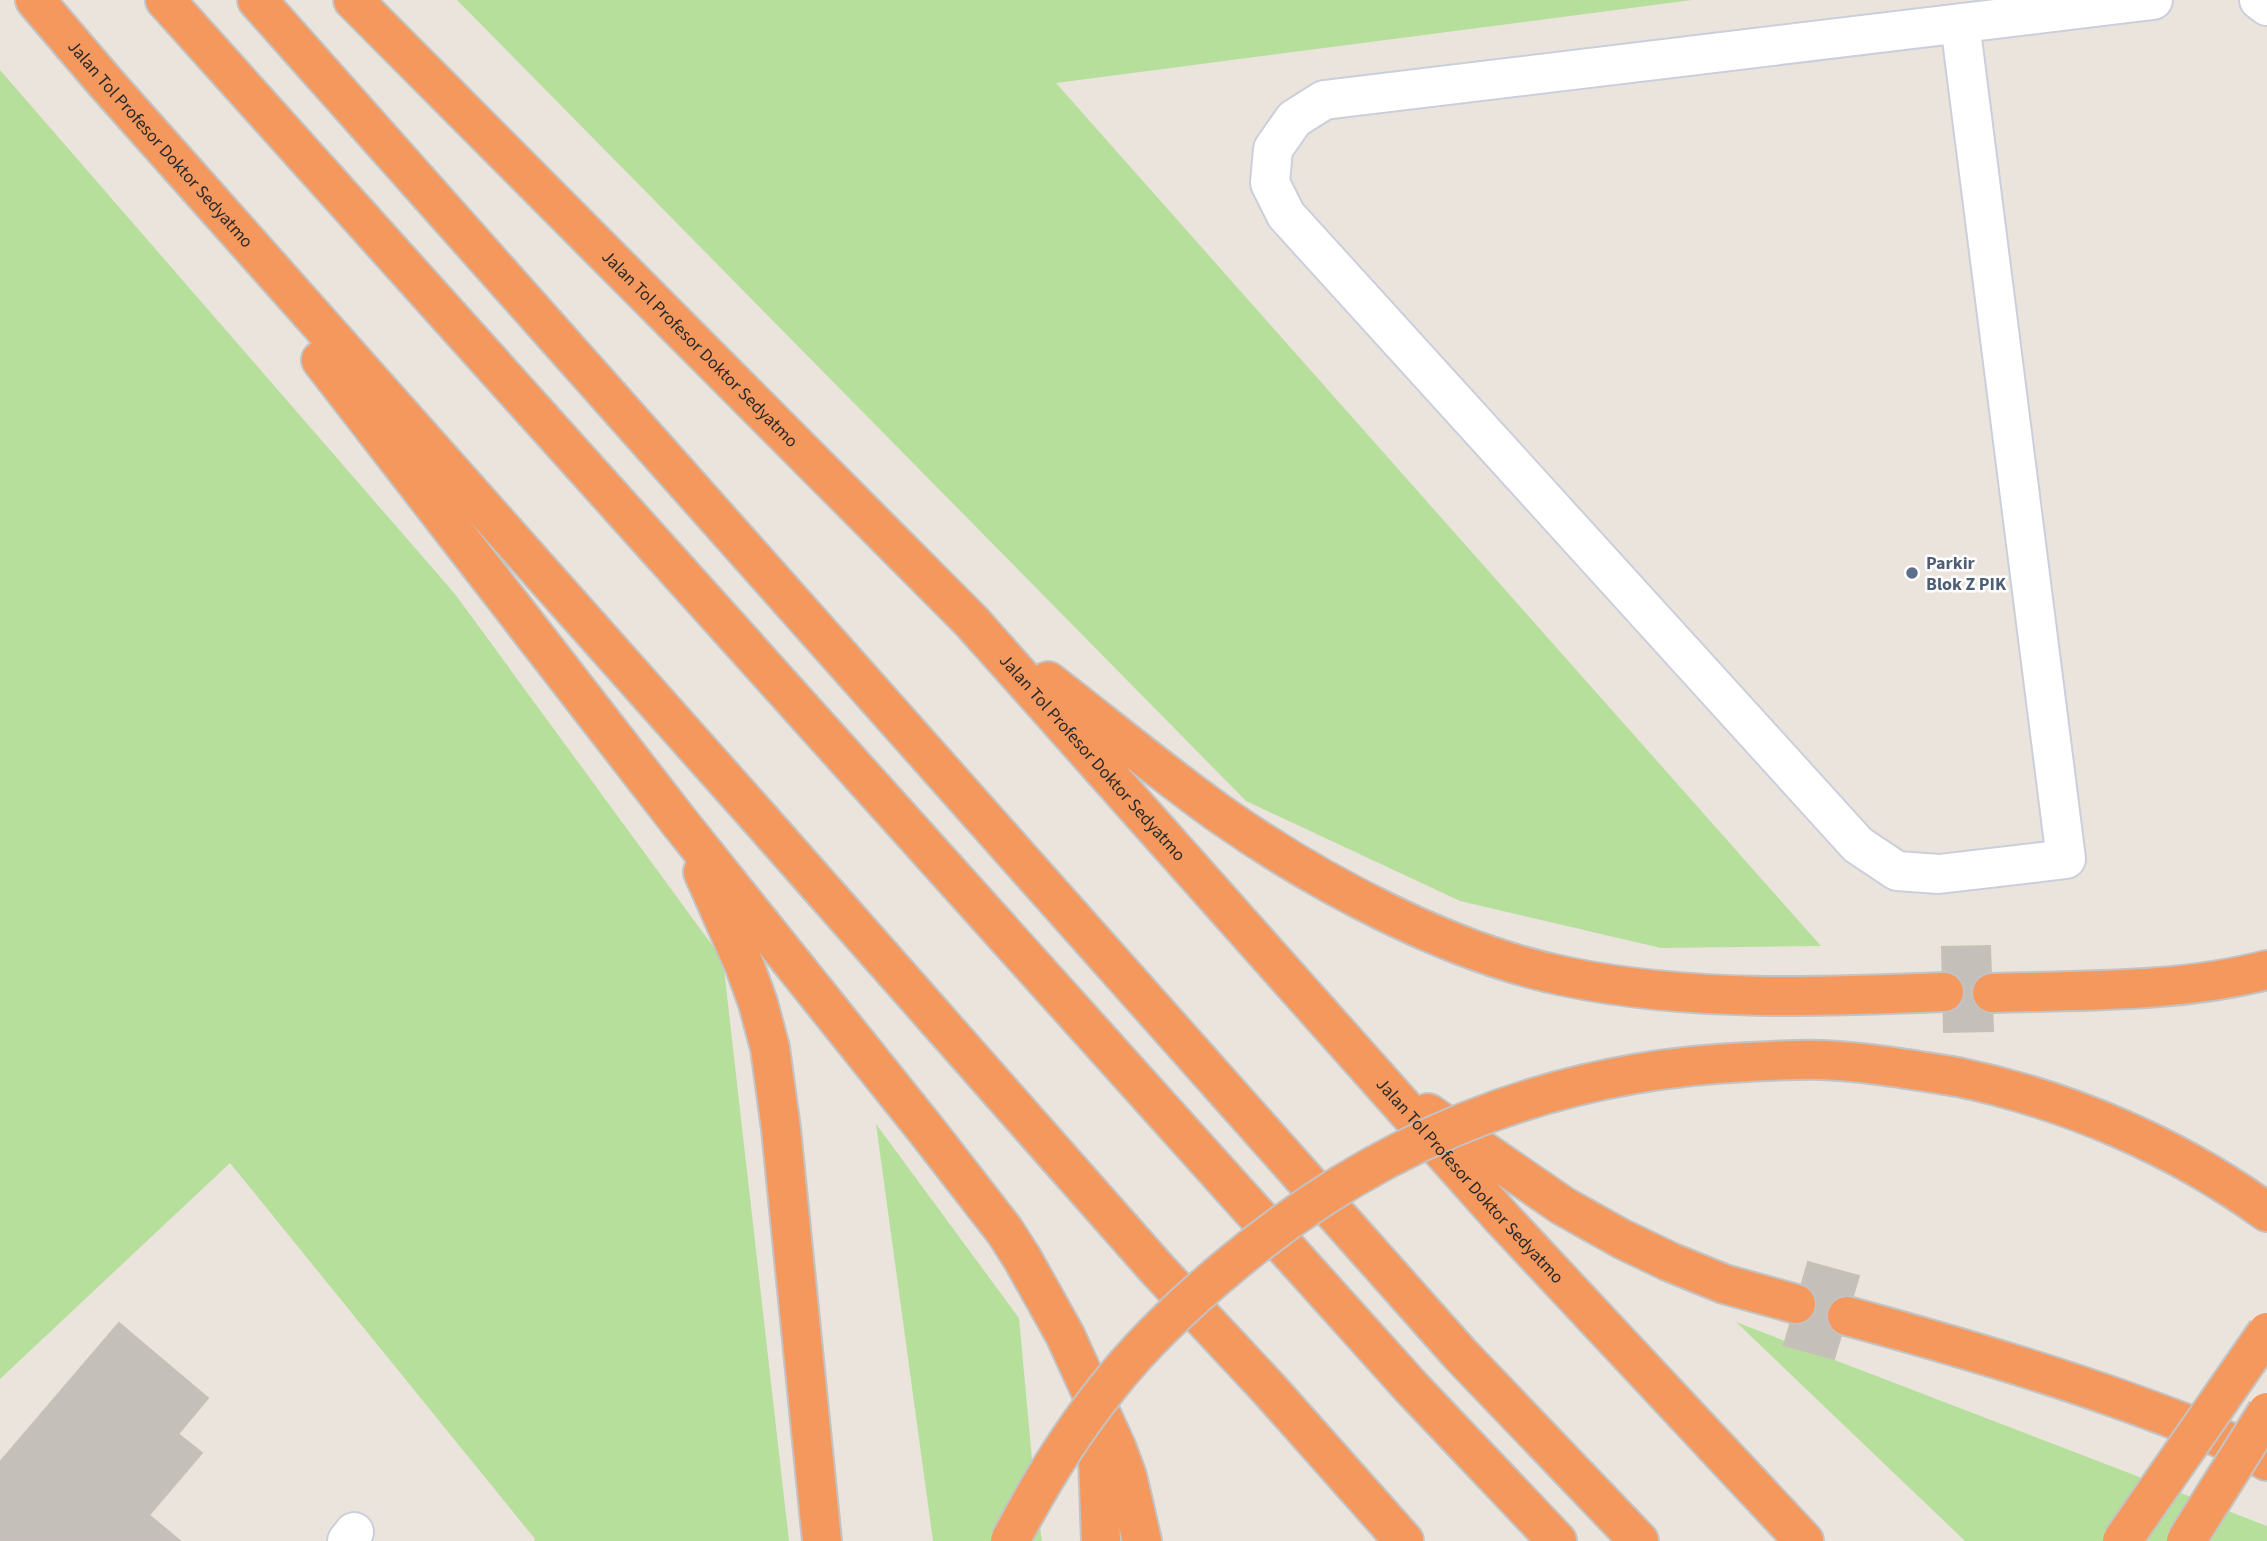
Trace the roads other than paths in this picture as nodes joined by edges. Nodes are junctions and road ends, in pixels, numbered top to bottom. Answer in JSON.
{"nodes":[{"id":1,"x":36,"y":0,"type":"edge"},
{"id":2,"x":165,"y":0,"type":"edge"},
{"id":3,"x":257,"y":0,"type":"edge"},
{"id":4,"x":353,"y":0,"type":"edge"},
{"id":5,"x":2153,"y":0,"type":"edge"},
{"id":6,"x":2259,"y":0,"type":"edge"},
{"id":7,"x":2267,"y":6,"type":"edge"},
{"id":8,"x":1961,"y":23,"type":"junction"},
{"id":9,"x":105,"y":82,"type":"junction"},
{"id":10,"x":972,"y":622,"type":"junction"},
{"id":11,"x":680,"y":823,"type":"junction"},
{"id":12,"x":2267,"y":970,"type":"edge"},
{"id":13,"x":1944,"y":992,"type":"tunnel mouth"},
{"id":14,"x":1992,"y":993,"type":"tunnel mouth"},
{"id":15,"x":1381,"y":1080,"type":"junction"},
{"id":16,"x":2267,"y":1212,"type":"edge"},
{"id":17,"x":1796,"y":1304,"type":"tunnel mouth"},
{"id":18,"x":1847,"y":1316,"type":"tunnel mouth"},
{"id":19,"x":2267,"y":1332,"type":"edge"},
{"id":20,"x":1088,"y":1387,"type":"junction"},
{"id":21,"x":2267,"y":1412,"type":"edge"},
{"id":22,"x":2267,"y":1461,"type":"edge"},
{"id":23,"x":822,"y":1541,"type":"edge"},
{"id":24,"x":1010,"y":1541,"type":"edge"},
{"id":25,"x":1101,"y":1541,"type":"edge"},
{"id":26,"x":1142,"y":1541,"type":"edge"},
{"id":27,"x":1404,"y":1541,"type":"edge"},
{"id":28,"x":1557,"y":1541,"type":"edge"},
{"id":29,"x":1639,"y":1541,"type":"edge"},
{"id":30,"x":1804,"y":1541,"type":"edge"},
{"id":31,"x":2122,"y":1541,"type":"edge"},
{"id":32,"x":2186,"y":1541,"type":"edge"}],
"edges":[{"from":1,"to":9,"type":"highway","name":"Jalan Tol Profesor Doktor Sedyatmo"},
{"from":2,"to":28,"type":"highway"},
{"from":3,"to":29,"type":"highway"},
{"from":4,"to":10,"type":"highway","name":"Jalan Tol Profesor Doktor Sedyatmo"},
{"from":5,"to":8,"type":"lane"},
{"from":6,"to":7,"type":"lane"},
{"from":8,"to":8,"type":"lane"},
{"from":9,"to":11,"type":"highway"},
{"from":9,"to":27,"type":"highway","name":"Jalan Tol Profesor Doktor Sedyatmo"},
{"from":10,"to":13,"type":"highway"},
{"from":10,"to":15,"type":"highway","name":"Jalan Tol Profesor Doktor Sedyatmo"},
{"from":11,"to":20,"type":"highway"},
{"from":11,"to":23,"type":"highway"},
{"from":12,"to":14,"type":"highway"},
{"from":15,"to":17,"type":"highway"},
{"from":15,"to":30,"type":"highway","name":"Jalan Tol Profesor Doktor Sedyatmo"},
{"from":16,"to":24,"type":"highway","bridge":true},
{"from":18,"to":22,"type":"highway"},
{"from":19,"to":31,"type":"highway","bridge":true},
{"from":20,"to":25,"type":"highway"},
{"from":20,"to":26,"type":"highway"},
{"from":21,"to":32,"type":"highway","bridge":true}]}
